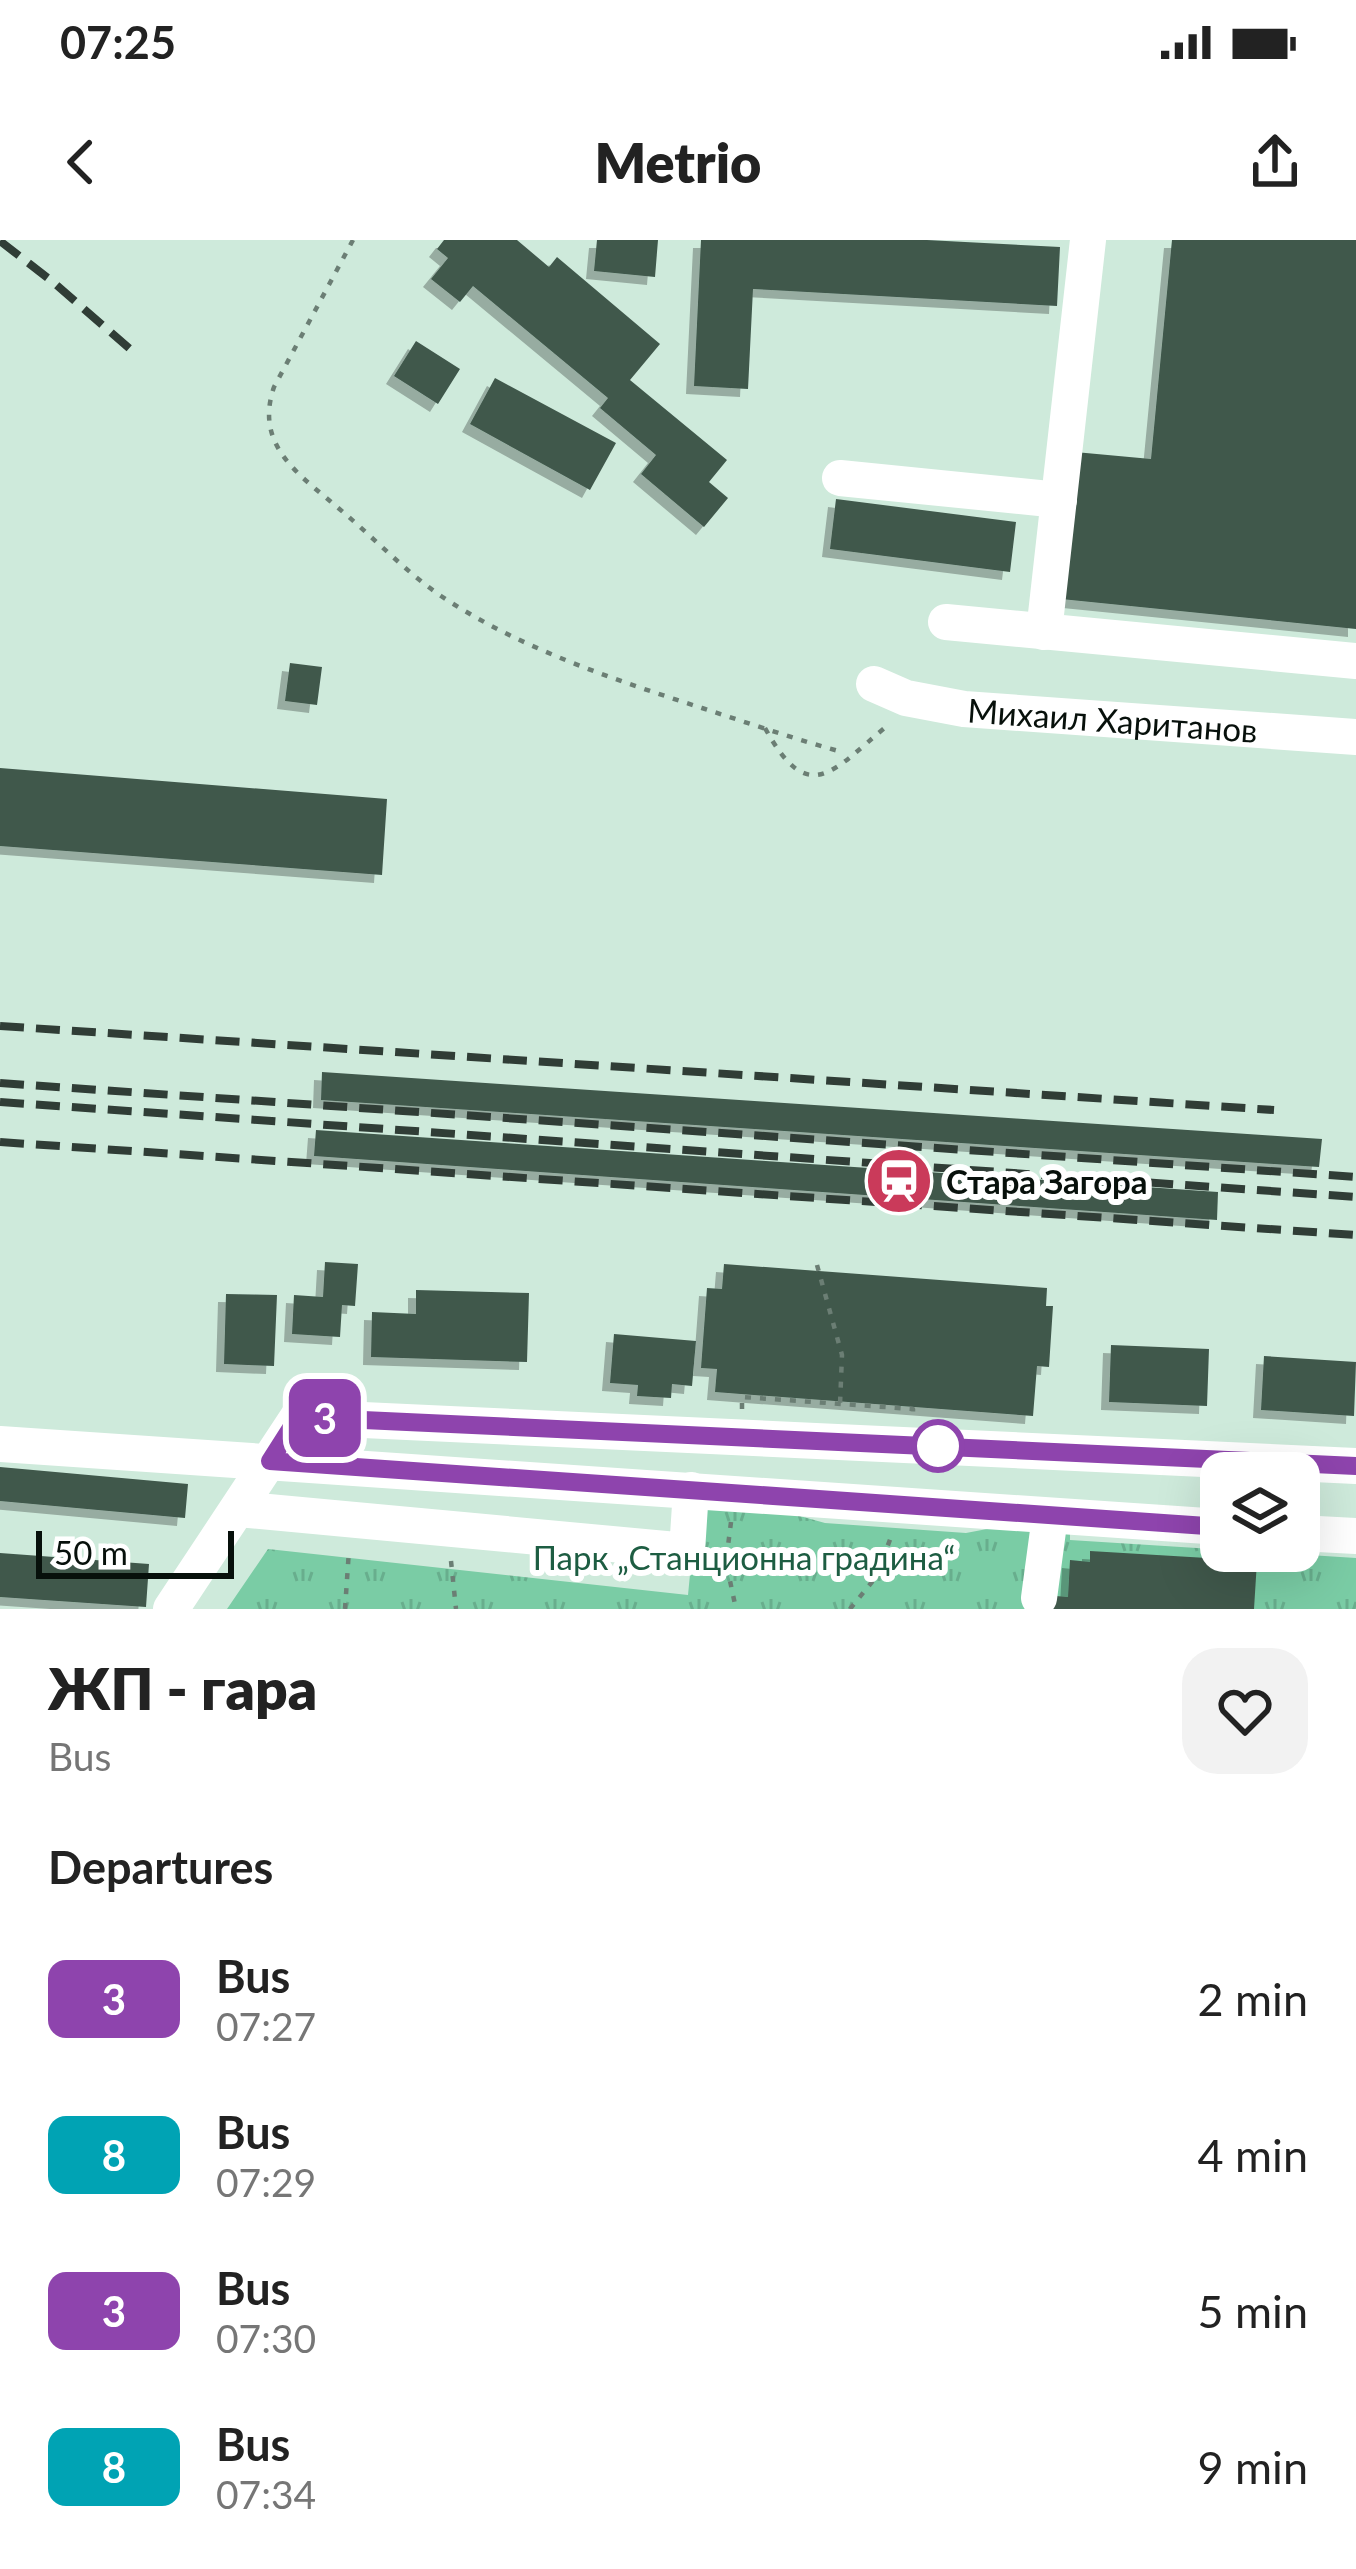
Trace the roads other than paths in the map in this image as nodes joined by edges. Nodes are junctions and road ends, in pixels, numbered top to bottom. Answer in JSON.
{"nodes":[{"id":1,"x":1088,"y":240,"type":"edge"},
{"id":2,"x":840,"y":478,"type":"dead end"},
{"id":3,"x":1059,"y":500,"type":"junction"},
{"id":4,"x":946,"y":622,"type":"dead end"},
{"id":5,"x":1044,"y":632,"type":"junction"},
{"id":6,"x":1356,"y":661,"type":"edge"},
{"id":7,"x":874,"y":684,"type":"dead end"},
{"id":8,"x":1356,"y":736,"type":"edge"},
{"id":9,"x":0,"y":1444,"type":"edge"},
{"id":10,"x":270,"y":1461,"type":"junction"},
{"id":11,"x":1356,"y":1466,"type":"edge"},
{"id":12,"x":692,"y":1490,"type":"junction"},
{"id":13,"x":238,"y":1509,"type":"junction"},
{"id":14,"x":1050,"y":1516,"type":"junction"},
{"id":15,"x":1200,"y":1526,"type":"edge"},
{"id":16,"x":1320,"y":1534,"type":"edge"},
{"id":17,"x":1356,"y":1537,"type":"edge"},
{"id":18,"x":1039,"y":1598,"type":"dead end"},
{"id":19,"x":171,"y":1609,"type":"edge"}],
"edges":[{"from":1,"to":3,"type":"street"},
{"from":2,"to":3,"type":"street"},
{"from":3,"to":5,"type":"street"},
{"from":4,"to":5,"type":"street"},
{"from":5,"to":6,"type":"street"},
{"from":7,"to":8,"type":"street","name":"Михаил Хаританов"},
{"from":9,"to":10,"type":"street"},
{"from":10,"to":11,"type":"street"},
{"from":10,"to":12,"type":"street"},
{"from":10,"to":13,"type":"street"},
{"from":12,"to":13,"type":"street"},
{"from":12,"to":14,"type":"street"},
{"from":13,"to":19,"type":"street"},
{"from":14,"to":15,"type":"street"},
{"from":14,"to":18,"type":"street"},
{"from":16,"to":17,"type":"street"}]}
